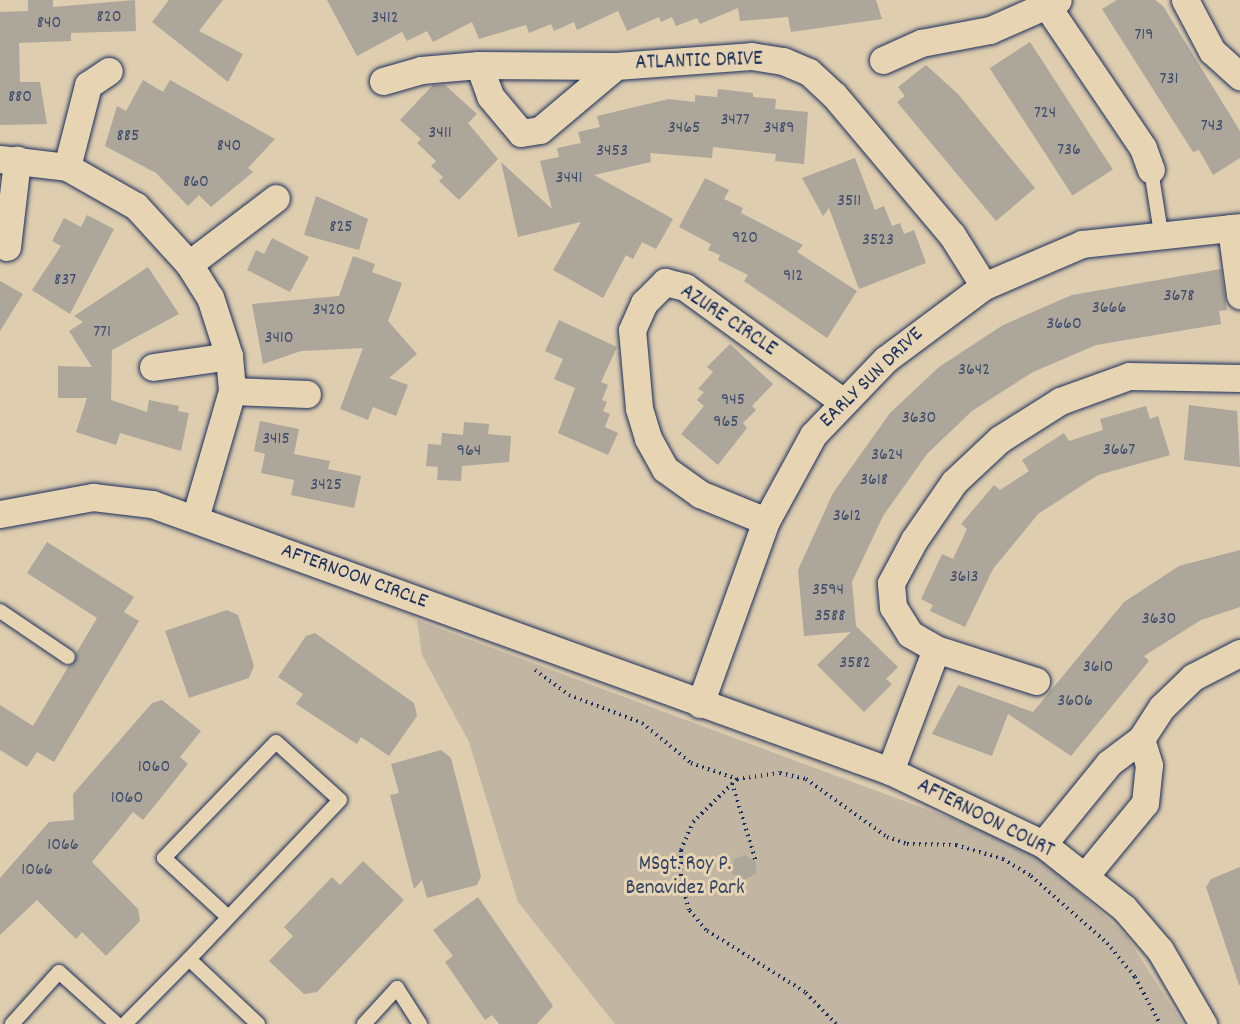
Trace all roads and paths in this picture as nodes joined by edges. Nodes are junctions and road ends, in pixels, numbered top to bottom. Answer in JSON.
{"nodes":[{"id":1,"x":1185,"y":0,"type":"edge"},
{"id":2,"x":1052,"y":3,"type":"edge"},
{"id":3,"x":883,"y":60,"type":"dead end"},
{"id":4,"x":479,"y":65,"type":"junction"},
{"id":5,"x":616,"y":66,"type":"junction"},
{"id":6,"x":109,"y":71,"type":"dead end"},
{"id":7,"x":1240,"y":76,"type":"edge"},
{"id":8,"x":383,"y":81,"type":"dead end"},
{"id":9,"x":9,"y":160,"type":"edge"},
{"id":10,"x":67,"y":167,"type":"junction"},
{"id":11,"x":1151,"y":170,"type":"joint"},
{"id":12,"x":276,"y":198,"type":"dead end"},
{"id":13,"x":1235,"y":227,"type":"edge"},
{"id":14,"x":1161,"y":232,"type":"junction"},
{"id":15,"x":7,"y":247,"type":"dead end"},
{"id":16,"x":189,"y":264,"type":"junction"},
{"id":17,"x":984,"y":286,"type":"junction"},
{"id":18,"x":1240,"y":295,"type":"edge"},
{"id":19,"x":229,"y":356,"type":"junction"},
{"id":20,"x":153,"y":367,"type":"dead end"},
{"id":21,"x":1240,"y":378,"type":"edge"},
{"id":22,"x":232,"y":391,"type":"junction"},
{"id":23,"x":307,"y":394,"type":"dead end"},
{"id":24,"x":843,"y":402,"type":"junction"},
{"id":25,"x":0,"y":514,"type":"edge"},
{"id":26,"x":195,"y":518,"type":"junction"},
{"id":27,"x":766,"y":521,"type":"junction"},
{"id":28,"x":0,"y":611,"type":"edge"},
{"id":29,"x":936,"y":649,"type":"junction"},
{"id":30,"x":1240,"y":653,"type":"edge"},
{"id":31,"x":68,"y":657,"type":"dead end"},
{"id":32,"x":528,"y":662,"type":"dead end"},
{"id":33,"x":1035,"y":681,"type":"dead end"},
{"id":34,"x":700,"y":704,"type":"junction"},
{"id":35,"x":1141,"y":739,"type":"junction"},
{"id":36,"x":890,"y":771,"type":"junction"},
{"id":37,"x":737,"y":779,"type":"junction"},
{"id":38,"x":732,"y":783,"type":"junction"},
{"id":39,"x":1043,"y":844,"type":"junction"},
{"id":40,"x":756,"y":862,"type":"dead end"},
{"id":41,"x":1085,"y":876,"type":"junction"},
{"id":42,"x":228,"y":917,"type":"junction"},
{"id":43,"x":189,"y":958,"type":"junction"},
{"id":44,"x":12,"y":1024,"type":"edge"},
{"id":45,"x":117,"y":1024,"type":"edge"},
{"id":46,"x":125,"y":1024,"type":"edge"},
{"id":47,"x":258,"y":1024,"type":"edge"},
{"id":48,"x":364,"y":1024,"type":"edge"},
{"id":49,"x":420,"y":1024,"type":"edge"},
{"id":50,"x":836,"y":1024,"type":"edge"},
{"id":51,"x":1160,"y":1024,"type":"edge"},
{"id":52,"x":1203,"y":1024,"type":"edge"}],
"edges":[{"from":1,"to":7,"type":"street"},
{"from":2,"to":3,"type":"street"},
{"from":2,"to":11,"type":"street"},
{"from":4,"to":5,"type":"street","name":"ATLANTIC DRIVE"},
{"from":4,"to":5,"type":"street"},
{"from":4,"to":8,"type":"street","name":"ATLANTIC DRIVE"},
{"from":5,"to":17,"type":"street","name":"ATLANTIC DRIVE"},
{"from":6,"to":10,"type":"street"},
{"from":9,"to":10,"type":"street"},
{"from":9,"to":15,"type":"street"},
{"from":10,"to":16,"type":"street"},
{"from":11,"to":14,"type":"lane"},
{"from":12,"to":16,"type":"street"},
{"from":13,"to":14,"type":"street","name":"EARLY SUN DRIVE"},
{"from":13,"to":18,"type":"street"},
{"from":14,"to":17,"type":"street","name":"EARLY SUN DRIVE"},
{"from":16,"to":19,"type":"street"},
{"from":17,"to":24,"type":"street","name":"EARLY SUN DRIVE"},
{"from":19,"to":20,"type":"street"},
{"from":19,"to":22,"type":"street"},
{"from":21,"to":29,"type":"street"},
{"from":22,"to":23,"type":"street"},
{"from":22,"to":26,"type":"street"},
{"from":24,"to":27,"type":"street","name":"EARLY SUN DRIVE"},
{"from":24,"to":27,"type":"street","name":"AZURE CIRCLE"},
{"from":25,"to":26,"type":"street","name":"AFTERNOON CIRCLE"},
{"from":26,"to":34,"type":"street","name":"AFTERNOON CIRCLE"},
{"from":27,"to":34,"type":"street","name":"EARLY SUN DRIVE"},
{"from":28,"to":31,"type":"lane"},
{"from":29,"to":33,"type":"street"},
{"from":29,"to":36,"type":"street"},
{"from":30,"to":35,"type":"street"},
{"from":32,"to":37,"type":"path"},
{"from":34,"to":36,"type":"street","name":"AFTERNOON COURT"},
{"from":35,"to":39,"type":"street"},
{"from":35,"to":41,"type":"street"},
{"from":36,"to":39,"type":"street","name":"AFTERNOON COURT"},
{"from":37,"to":38,"type":"path"},
{"from":37,"to":51,"type":"path"},
{"from":38,"to":40,"type":"path"},
{"from":38,"to":50,"type":"path"},
{"from":39,"to":41,"type":"street","name":"AFTERNOON COURT"},
{"from":41,"to":52,"type":"street","name":"AFTERNOON COURT"},
{"from":42,"to":42,"type":"lane"},
{"from":42,"to":43,"type":"lane"},
{"from":43,"to":46,"type":"lane"},
{"from":43,"to":47,"type":"lane"},
{"from":44,"to":45,"type":"lane"},
{"from":48,"to":49,"type":"lane"}]}
